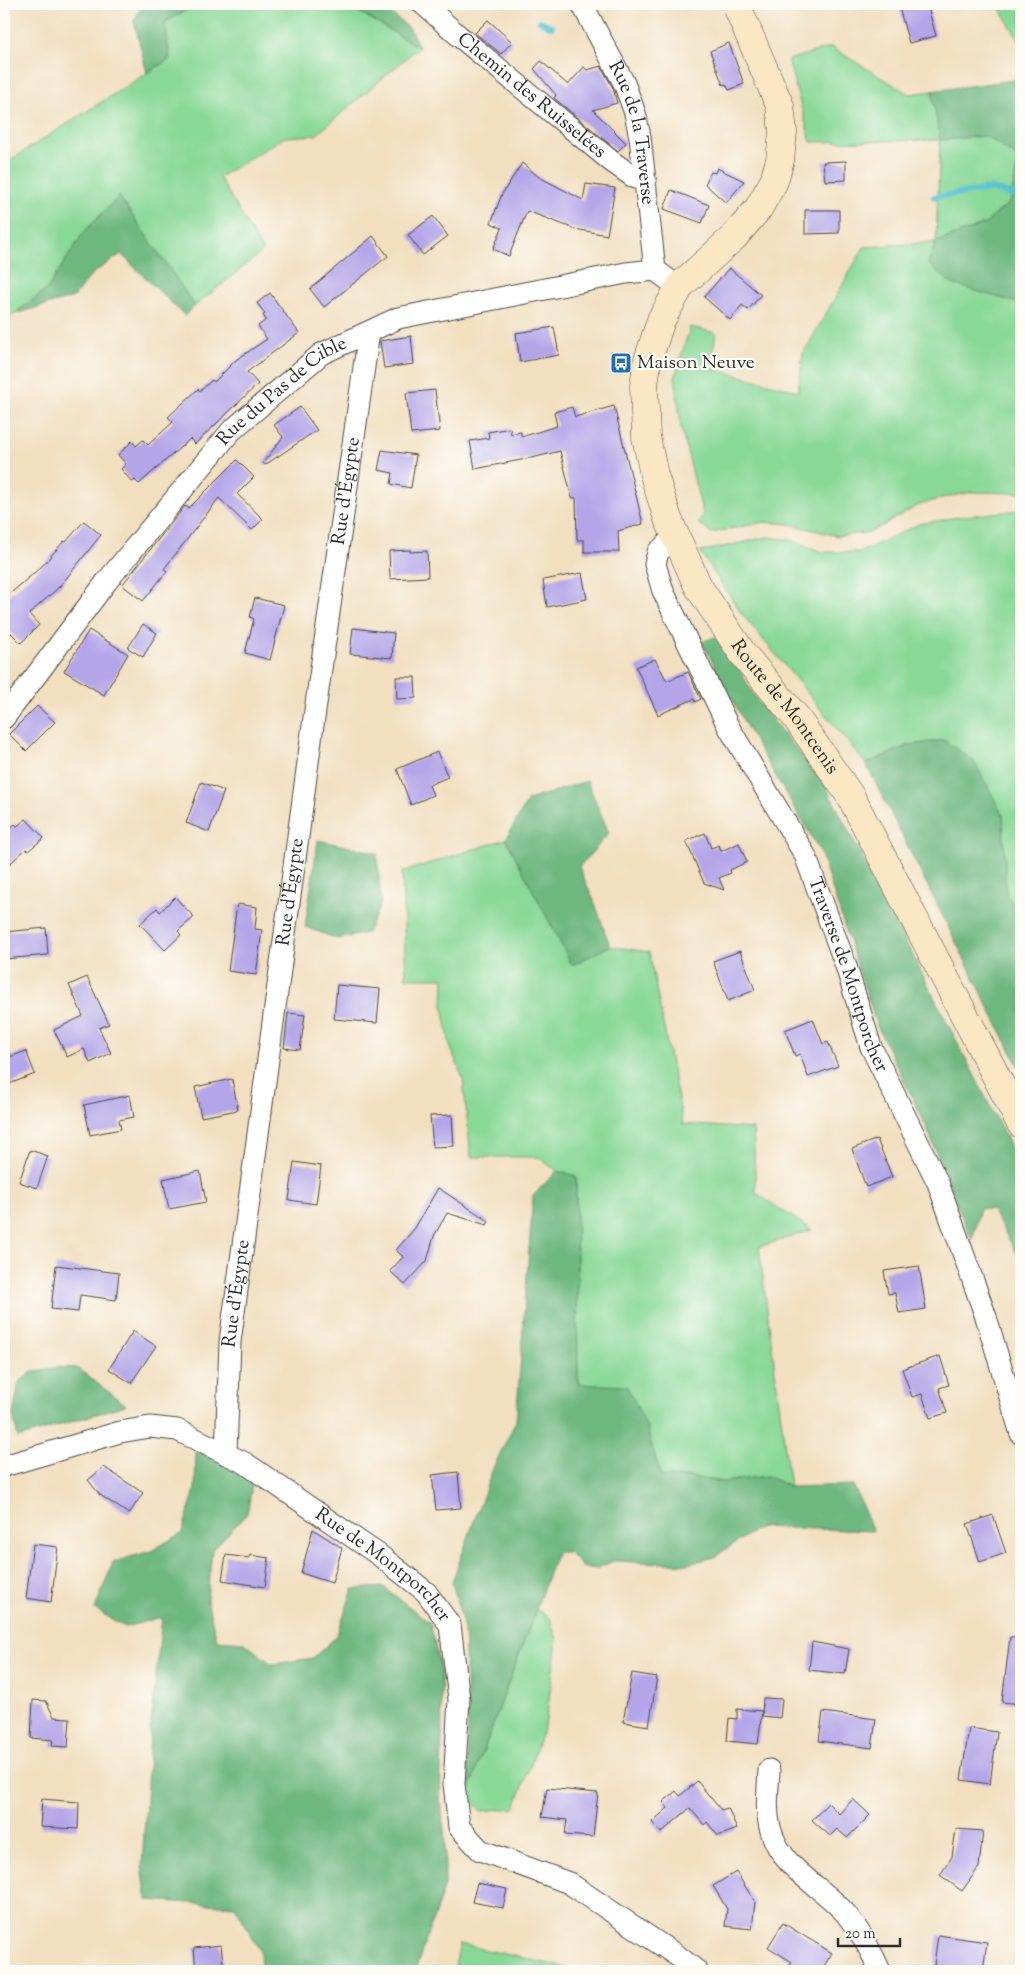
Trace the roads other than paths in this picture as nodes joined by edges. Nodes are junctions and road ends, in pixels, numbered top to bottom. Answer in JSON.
{"nodes":[{"id":1,"x":423,"y":4,"type":"edge"},
{"id":2,"x":582,"y":4,"type":"edge"},
{"id":3,"x":736,"y":4,"type":"edge"},
{"id":4,"x":645,"y":180,"type":"junction"},
{"id":5,"x":655,"y":270,"type":"junction"},
{"id":6,"x":686,"y":280,"type":"junction"},
{"id":7,"x":368,"y":332,"type":"junction"},
{"id":8,"x":675,"y":536,"type":"junction"},
{"id":9,"x":4,"y":718,"type":"edge"},
{"id":10,"x":1021,"y":1124,"type":"edge"},
{"id":11,"x":1021,"y":1434,"type":"edge"},
{"id":12,"x":226,"y":1454,"type":"junction"},
{"id":13,"x":4,"y":1466,"type":"edge"},
{"id":14,"x":769,"y":1770,"type":"dead end"},
{"id":15,"x":697,"y":1971,"type":"edge"},
{"id":16,"x":880,"y":1971,"type":"edge"}],
"edges":[{"from":1,"to":4,"type":"street","name":"Chemin des Ruisselées"},
{"from":2,"to":4,"type":"street","name":"Rue de la Traverse"},
{"from":3,"to":6,"type":"main road","name":"Route de Montcenis"},
{"from":4,"to":5,"type":"street","name":"Rue de la Traverse"},
{"from":5,"to":6,"type":"street"},
{"from":5,"to":7,"type":"street","name":"Rue du Pas de Cible"},
{"from":6,"to":8,"type":"main road","name":"Route de Montcenis"},
{"from":7,"to":9,"type":"street","name":"Rue du Pas de Cible"},
{"from":7,"to":12,"type":"street","name":"Rue d'Égypte"},
{"from":8,"to":10,"type":"main road","name":"Route de Montcenis"},
{"from":8,"to":11,"type":"street","name":"Traverse de Montporcher"},
{"from":12,"to":13,"type":"street","name":"Rue de Montporcher"},
{"from":12,"to":15,"type":"street","name":"Rue de Montporcher"},
{"from":14,"to":16,"type":"street"}]}
